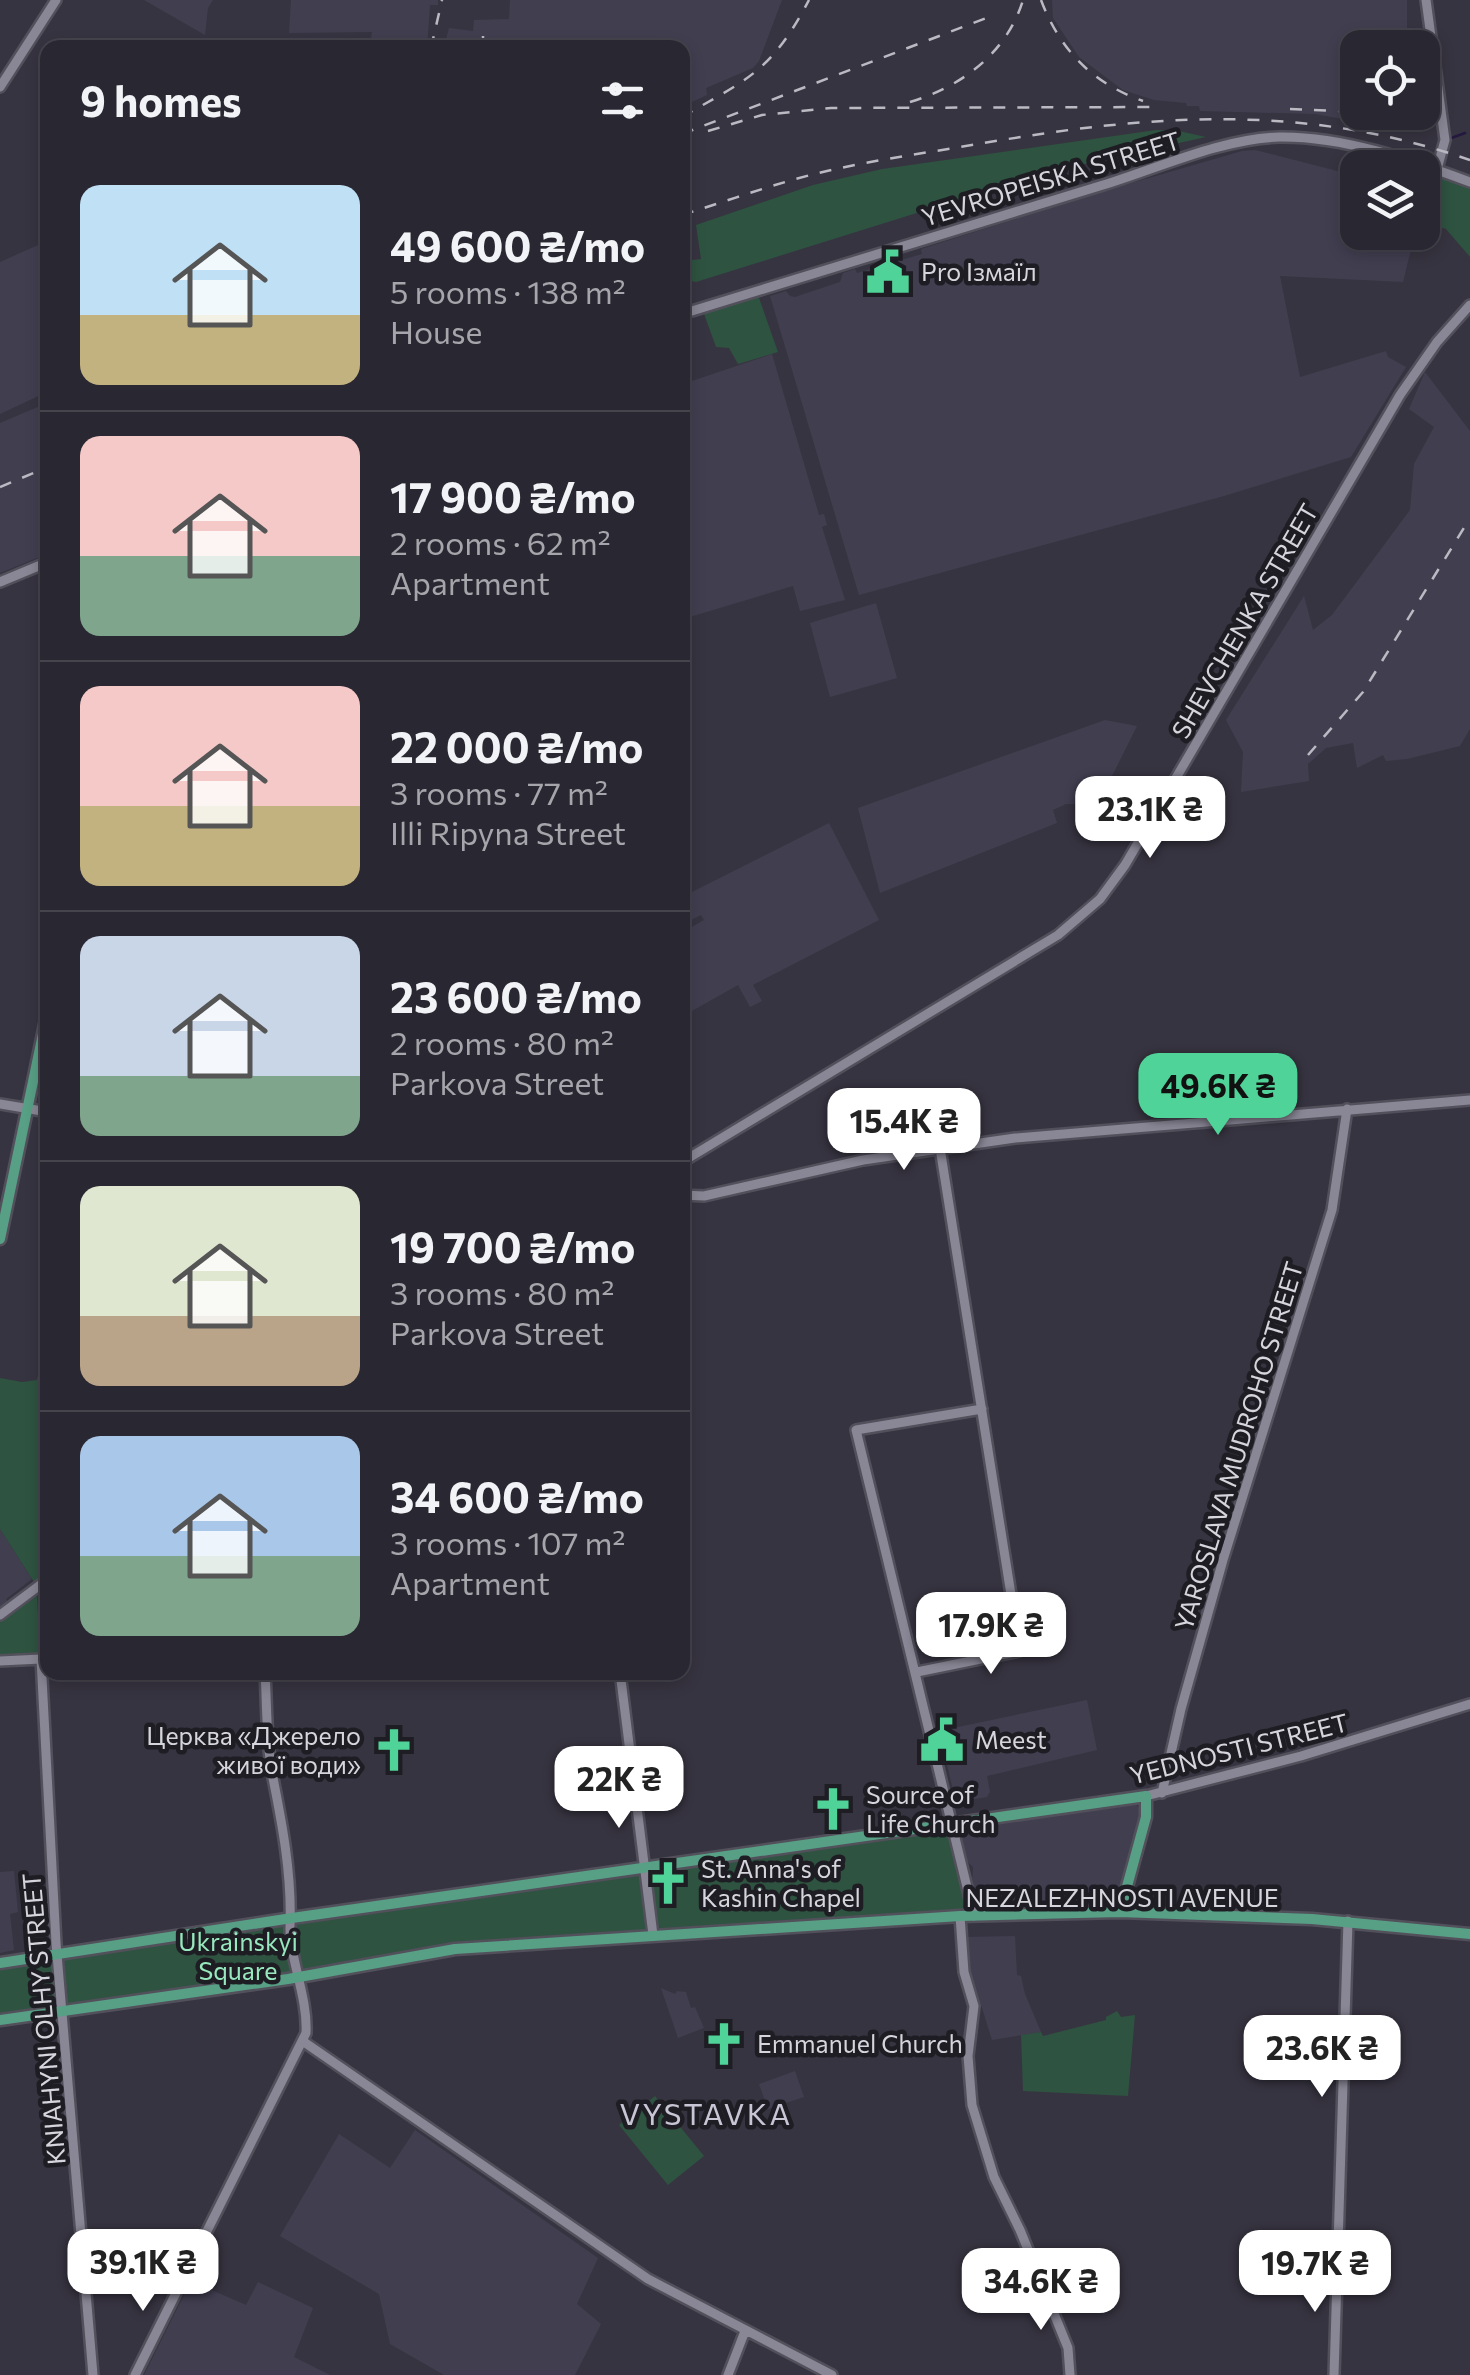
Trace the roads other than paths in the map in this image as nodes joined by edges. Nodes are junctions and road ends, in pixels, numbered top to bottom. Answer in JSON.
{"nodes":[{"id":1,"x":56,"y":0,"type":"edge"},
{"id":2,"x":1426,"y":0,"type":"edge"},
{"id":3,"x":0,"y":87,"type":"edge"},
{"id":4,"x":1371,"y":150,"type":"edge"},
{"id":5,"x":1440,"y":157,"type":"edge"},
{"id":6,"x":1440,"y":171,"type":"edge"},
{"id":7,"x":1470,"y":182,"type":"edge"},
{"id":8,"x":1470,"y":305,"type":"edge"},
{"id":9,"x":690,"y":312,"type":"edge"},
{"id":10,"x":40,"y":565,"type":"edge"},
{"id":11,"x":0,"y":582,"type":"edge"},
{"id":12,"x":40,"y":1046,"type":"edge"},
{"id":13,"x":1470,"y":1100,"type":"edge"},
{"id":14,"x":0,"y":1104,"type":"edge"},
{"id":15,"x":26,"y":1109,"type":"junction"},
{"id":16,"x":1347,"y":1109,"type":"junction"},
{"id":17,"x":40,"y":1111,"type":"edge"},
{"id":18,"x":940,"y":1148,"type":"junction"},
{"id":19,"x":690,"y":1157,"type":"edge"},
{"id":20,"x":690,"y":1194,"type":"edge"},
{"id":21,"x":0,"y":1239,"type":"edge"},
{"id":22,"x":982,"y":1409,"type":"junction"},
{"id":23,"x":40,"y":1585,"type":"edge"},
{"id":24,"x":0,"y":1615,"type":"edge"},
{"id":25,"x":40,"y":1659,"type":"edge"},
{"id":26,"x":0,"y":1661,"type":"edge"},
{"id":27,"x":916,"y":1672,"type":"junction"},
{"id":28,"x":42,"y":1680,"type":"edge"},
{"id":29,"x":265,"y":1680,"type":"edge"},
{"id":30,"x":621,"y":1680,"type":"edge"},
{"id":31,"x":1470,"y":1704,"type":"edge"},
{"id":32,"x":1162,"y":1793,"type":"junction"},
{"id":33,"x":1146,"y":1796,"type":"junction"},
{"id":34,"x":954,"y":1825,"type":"junction"},
{"id":35,"x":644,"y":1868,"type":"junction"},
{"id":36,"x":1120,"y":1912,"type":"junction"},
{"id":37,"x":960,"y":1916,"type":"junction"},
{"id":38,"x":974,"y":1916,"type":"junction"},
{"id":39,"x":292,"y":1918,"type":"junction"},
{"id":40,"x":1348,"y":1921,"type":"junction"},
{"id":41,"x":1470,"y":1934,"type":"edge"},
{"id":42,"x":653,"y":1936,"type":"junction"},
{"id":43,"x":57,"y":1954,"type":"junction"},
{"id":44,"x":0,"y":1963,"type":"edge"},
{"id":45,"x":300,"y":1976,"type":"junction"},
{"id":46,"x":63,"y":2011,"type":"junction"},
{"id":47,"x":306,"y":2018,"type":"junction"},
{"id":48,"x":0,"y":2020,"type":"edge"},
{"id":49,"x":304,"y":2042,"type":"junction"},
{"id":50,"x":322,"y":2055,"type":"junction"},
{"id":51,"x":292,"y":2064,"type":"junction"},
{"id":52,"x":745,"y":2331,"type":"junction"},
{"id":53,"x":93,"y":2375,"type":"edge"},
{"id":54,"x":135,"y":2375,"type":"edge"},
{"id":55,"x":728,"y":2375,"type":"edge"},
{"id":56,"x":832,"y":2375,"type":"edge"},
{"id":57,"x":1070,"y":2375,"type":"edge"},
{"id":58,"x":1334,"y":2375,"type":"edge"}],
"edges":[{"from":1,"to":3,"type":"street"},
{"from":2,"to":5,"type":"street"},
{"from":4,"to":9,"type":"street","name":"YEVROPEISKA STREET"},
{"from":6,"to":7,"type":"street"},
{"from":8,"to":19,"type":"street","name":"SHEVCHENKA STREET"},
{"from":10,"to":11,"type":"street"},
{"from":12,"to":15,"type":"main road"},
{"from":13,"to":16,"type":"street"},
{"from":14,"to":15,"type":"street"},
{"from":15,"to":17,"type":"street"},
{"from":15,"to":21,"type":"main road"},
{"from":16,"to":18,"type":"street"},
{"from":16,"to":32,"type":"street","name":"YAROSLAVA MUDROHO STREET"},
{"from":18,"to":20,"type":"street"},
{"from":18,"to":22,"type":"street"},
{"from":22,"to":27,"type":"street"},
{"from":22,"to":27,"type":"street"},
{"from":23,"to":24,"type":"street"},
{"from":25,"to":26,"type":"street","name":"KNIAHYNI OLHY STREET"},
{"from":27,"to":34,"type":"street"},
{"from":28,"to":43,"type":"street","name":"KNIAHYNI OLHY STREET"},
{"from":29,"to":39,"type":"street"},
{"from":30,"to":35,"type":"street"},
{"from":31,"to":32,"type":"street","name":"YEDNOSTI STREET"},
{"from":32,"to":33,"type":"street","name":"YEDNOSTI STREET"},
{"from":33,"to":34,"type":"main road","name":"YEDNOSTI STREET"},
{"from":33,"to":36,"type":"main road"},
{"from":34,"to":35,"type":"main road"},
{"from":34,"to":38,"type":"street"},
{"from":35,"to":39,"type":"main road"},
{"from":35,"to":42,"type":"street"},
{"from":36,"to":38,"type":"main road","name":"NEZALEZHNOSTI AVENUE"},
{"from":36,"to":40,"type":"main road","name":"NEZALEZHNOSTI AVENUE"},
{"from":37,"to":38,"type":"main road","name":"NEZALEZHNOSTI AVENUE"},
{"from":37,"to":42,"type":"main road","name":"NEZALEZHNOSTI AVENUE"},
{"from":37,"to":57,"type":"street"},
{"from":39,"to":43,"type":"main road"},
{"from":39,"to":45,"type":"street"},
{"from":40,"to":41,"type":"main road","name":"NEZALEZHNOSTI AVENUE"},
{"from":40,"to":58,"type":"street"},
{"from":42,"to":45,"type":"main road","name":"NEZALEZHNOSTI AVENUE"},
{"from":43,"to":44,"type":"main road"},
{"from":43,"to":46,"type":"street","name":"KNIAHYNI OLHY STREET"},
{"from":45,"to":46,"type":"main road","name":"NEZALEZHNOSTI AVENUE"},
{"from":45,"to":47,"type":"street"},
{"from":46,"to":48,"type":"main road","name":"NEZALEZHNOSTI AVENUE"},
{"from":46,"to":53,"type":"street","name":"KNIAHYNI OLHY STREET"},
{"from":47,"to":49,"type":"street"},
{"from":47,"to":50,"type":"street"},
{"from":49,"to":50,"type":"street"},
{"from":49,"to":51,"type":"street"},
{"from":50,"to":51,"type":"street"},
{"from":50,"to":52,"type":"street"},
{"from":51,"to":54,"type":"street"},
{"from":52,"to":55,"type":"street"},
{"from":52,"to":56,"type":"street"}]}
